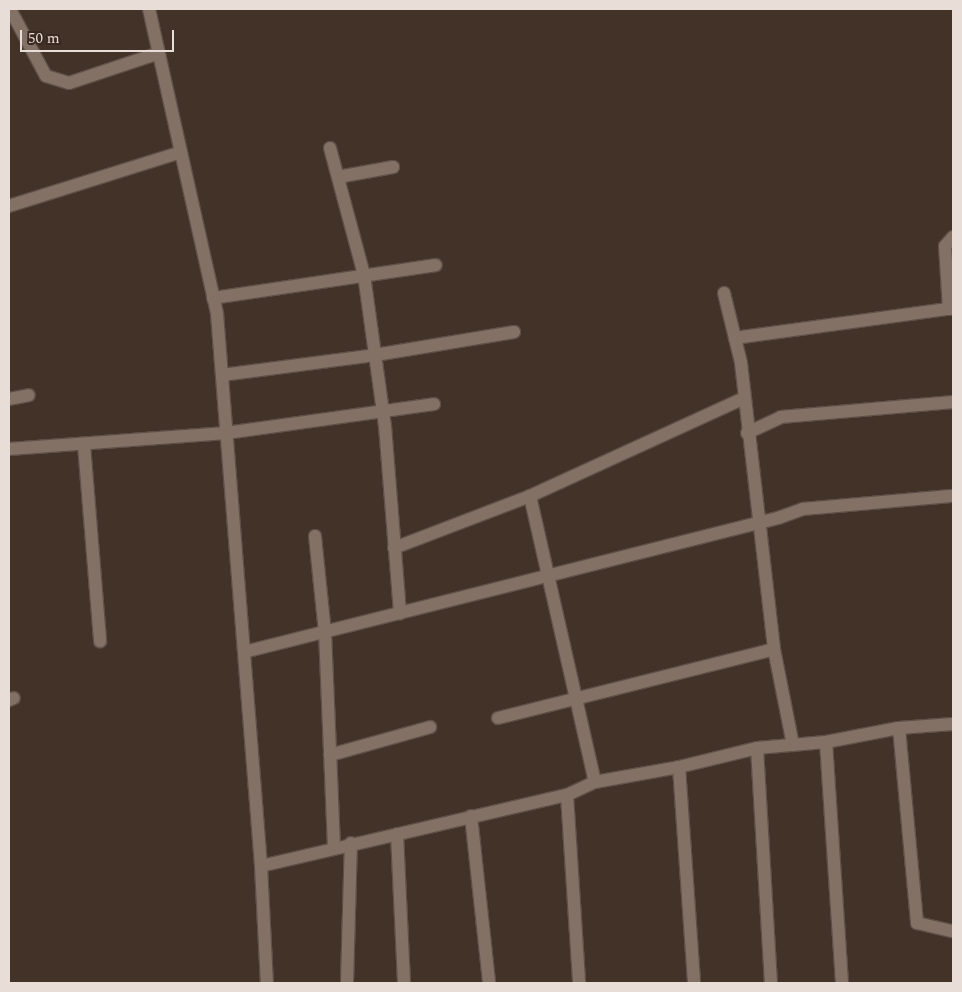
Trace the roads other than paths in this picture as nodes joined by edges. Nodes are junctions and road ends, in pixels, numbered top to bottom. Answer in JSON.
{"nodes":[{"id":1,"x":10,"y":9,"type":"edge"},
{"id":2,"x":149,"y":9,"type":"edge"},
{"id":3,"x":159,"y":53,"type":"junction"},
{"id":4,"x":330,"y":148,"type":"dead end"},
{"id":5,"x":181,"y":152,"type":"junction"},
{"id":6,"x":393,"y":167,"type":"dead end"},
{"id":7,"x":338,"y":177,"type":"junction"},
{"id":8,"x":9,"y":206,"type":"edge"},
{"id":9,"x":953,"y":237,"type":"edge"},
{"id":10,"x":436,"y":265,"type":"dead end"},
{"id":11,"x":364,"y":275,"type":"junction"},
{"id":12,"x":724,"y":292,"type":"dead end"},
{"id":13,"x":213,"y":298,"type":"junction"},
{"id":14,"x":951,"y":309,"type":"edge"},
{"id":15,"x":514,"y":332,"type":"dead end"},
{"id":16,"x":735,"y":338,"type":"junction"},
{"id":17,"x":376,"y":355,"type":"junction"},
{"id":18,"x":222,"y":375,"type":"junction"},
{"id":19,"x":30,"y":396,"type":"dead end"},
{"id":20,"x":9,"y":398,"type":"edge"},
{"id":21,"x":744,"y":398,"type":"junction"},
{"id":22,"x":953,"y":402,"type":"edge"},
{"id":23,"x":434,"y":404,"type":"dead end"},
{"id":24,"x":383,"y":411,"type":"junction"},
{"id":25,"x":226,"y":433,"type":"junction"},
{"id":26,"x":747,"y":433,"type":"junction"},
{"id":27,"x":84,"y":445,"type":"junction"},
{"id":28,"x":9,"y":449,"type":"edge"},
{"id":29,"x":530,"y":496,"type":"junction"},
{"id":30,"x":953,"y":496,"type":"edge"},
{"id":31,"x":758,"y":523,"type":"junction"},
{"id":32,"x":315,"y":536,"type":"dead end"},
{"id":33,"x":394,"y":548,"type":"junction"},
{"id":34,"x":548,"y":577,"type":"junction"},
{"id":35,"x":400,"y":613,"type":"junction"},
{"id":36,"x":326,"y":632,"type":"junction"},
{"id":37,"x":100,"y":641,"type":"dead end"},
{"id":38,"x":774,"y":650,"type":"junction"},
{"id":39,"x":244,"y":652,"type":"junction"},
{"id":40,"x":575,"y":697,"type":"junction"},
{"id":41,"x":498,"y":718,"type":"dead end"},
{"id":42,"x":953,"y":724,"type":"edge"},
{"id":43,"x":430,"y":728,"type":"dead end"},
{"id":44,"x":899,"y":728,"type":"junction"},
{"id":45,"x":826,"y":742,"type":"junction"},
{"id":46,"x":793,"y":745,"type":"junction"},
{"id":47,"x":757,"y":748,"type":"junction"},
{"id":48,"x":330,"y":755,"type":"junction"},
{"id":49,"x":679,"y":767,"type":"junction"},
{"id":50,"x":595,"y":782,"type":"junction"},
{"id":51,"x":567,"y":795,"type":"junction"},
{"id":52,"x":472,"y":816,"type":"junction"},
{"id":53,"x":397,"y":834,"type":"junction"},
{"id":54,"x":351,"y":843,"type":"junction"},
{"id":55,"x":334,"y":848,"type":"junction"},
{"id":56,"x":261,"y":866,"type":"junction"},
{"id":57,"x":953,"y":931,"type":"edge"},
{"id":58,"x":267,"y":983,"type":"edge"},
{"id":59,"x":347,"y":983,"type":"edge"},
{"id":60,"x":404,"y":983,"type":"edge"},
{"id":61,"x":489,"y":983,"type":"edge"},
{"id":62,"x":579,"y":983,"type":"edge"},
{"id":63,"x":694,"y":983,"type":"edge"},
{"id":64,"x":771,"y":983,"type":"edge"},
{"id":65,"x":842,"y":983,"type":"edge"}],
"edges":[{"from":1,"to":3,"type":"street"},
{"from":2,"to":3,"type":"street"},
{"from":3,"to":5,"type":"street"},
{"from":4,"to":7,"type":"street"},
{"from":5,"to":8,"type":"street"},
{"from":5,"to":13,"type":"street"},
{"from":6,"to":7,"type":"street"},
{"from":7,"to":11,"type":"street"},
{"from":9,"to":14,"type":"street"},
{"from":10,"to":11,"type":"street"},
{"from":11,"to":13,"type":"street"},
{"from":11,"to":17,"type":"street"},
{"from":12,"to":16,"type":"street"},
{"from":13,"to":18,"type":"street"},
{"from":14,"to":16,"type":"street"},
{"from":15,"to":17,"type":"street"},
{"from":16,"to":21,"type":"street"},
{"from":17,"to":18,"type":"street"},
{"from":17,"to":24,"type":"street"},
{"from":18,"to":25,"type":"street"},
{"from":19,"to":20,"type":"street"},
{"from":21,"to":26,"type":"street"},
{"from":21,"to":29,"type":"street"},
{"from":22,"to":26,"type":"street"},
{"from":23,"to":24,"type":"street"},
{"from":24,"to":25,"type":"street"},
{"from":24,"to":33,"type":"street"},
{"from":25,"to":27,"type":"street"},
{"from":25,"to":39,"type":"street"},
{"from":26,"to":31,"type":"street"},
{"from":27,"to":28,"type":"street"},
{"from":27,"to":37,"type":"street"},
{"from":29,"to":33,"type":"street"},
{"from":29,"to":34,"type":"street"},
{"from":30,"to":31,"type":"street"},
{"from":31,"to":34,"type":"street"},
{"from":31,"to":38,"type":"street"},
{"from":32,"to":36,"type":"street"},
{"from":33,"to":35,"type":"street"},
{"from":34,"to":35,"type":"street"},
{"from":34,"to":40,"type":"street"},
{"from":35,"to":36,"type":"street"},
{"from":36,"to":39,"type":"street"},
{"from":36,"to":48,"type":"street"},
{"from":38,"to":40,"type":"street"},
{"from":38,"to":46,"type":"street"},
{"from":39,"to":56,"type":"street"},
{"from":40,"to":41,"type":"street"},
{"from":40,"to":50,"type":"street"},
{"from":42,"to":44,"type":"street"},
{"from":43,"to":48,"type":"street"},
{"from":44,"to":45,"type":"street"},
{"from":44,"to":57,"type":"street"},
{"from":45,"to":46,"type":"street"},
{"from":45,"to":65,"type":"street"},
{"from":46,"to":47,"type":"street"},
{"from":47,"to":49,"type":"street"},
{"from":47,"to":64,"type":"street"},
{"from":48,"to":55,"type":"street"},
{"from":49,"to":50,"type":"street"},
{"from":49,"to":63,"type":"street"},
{"from":50,"to":51,"type":"street"},
{"from":51,"to":52,"type":"street"},
{"from":51,"to":62,"type":"street"},
{"from":52,"to":53,"type":"street"},
{"from":52,"to":61,"type":"street"},
{"from":53,"to":54,"type":"street"},
{"from":53,"to":60,"type":"street"},
{"from":54,"to":55,"type":"street"},
{"from":54,"to":59,"type":"street"},
{"from":55,"to":56,"type":"street"},
{"from":56,"to":58,"type":"street"}]}
